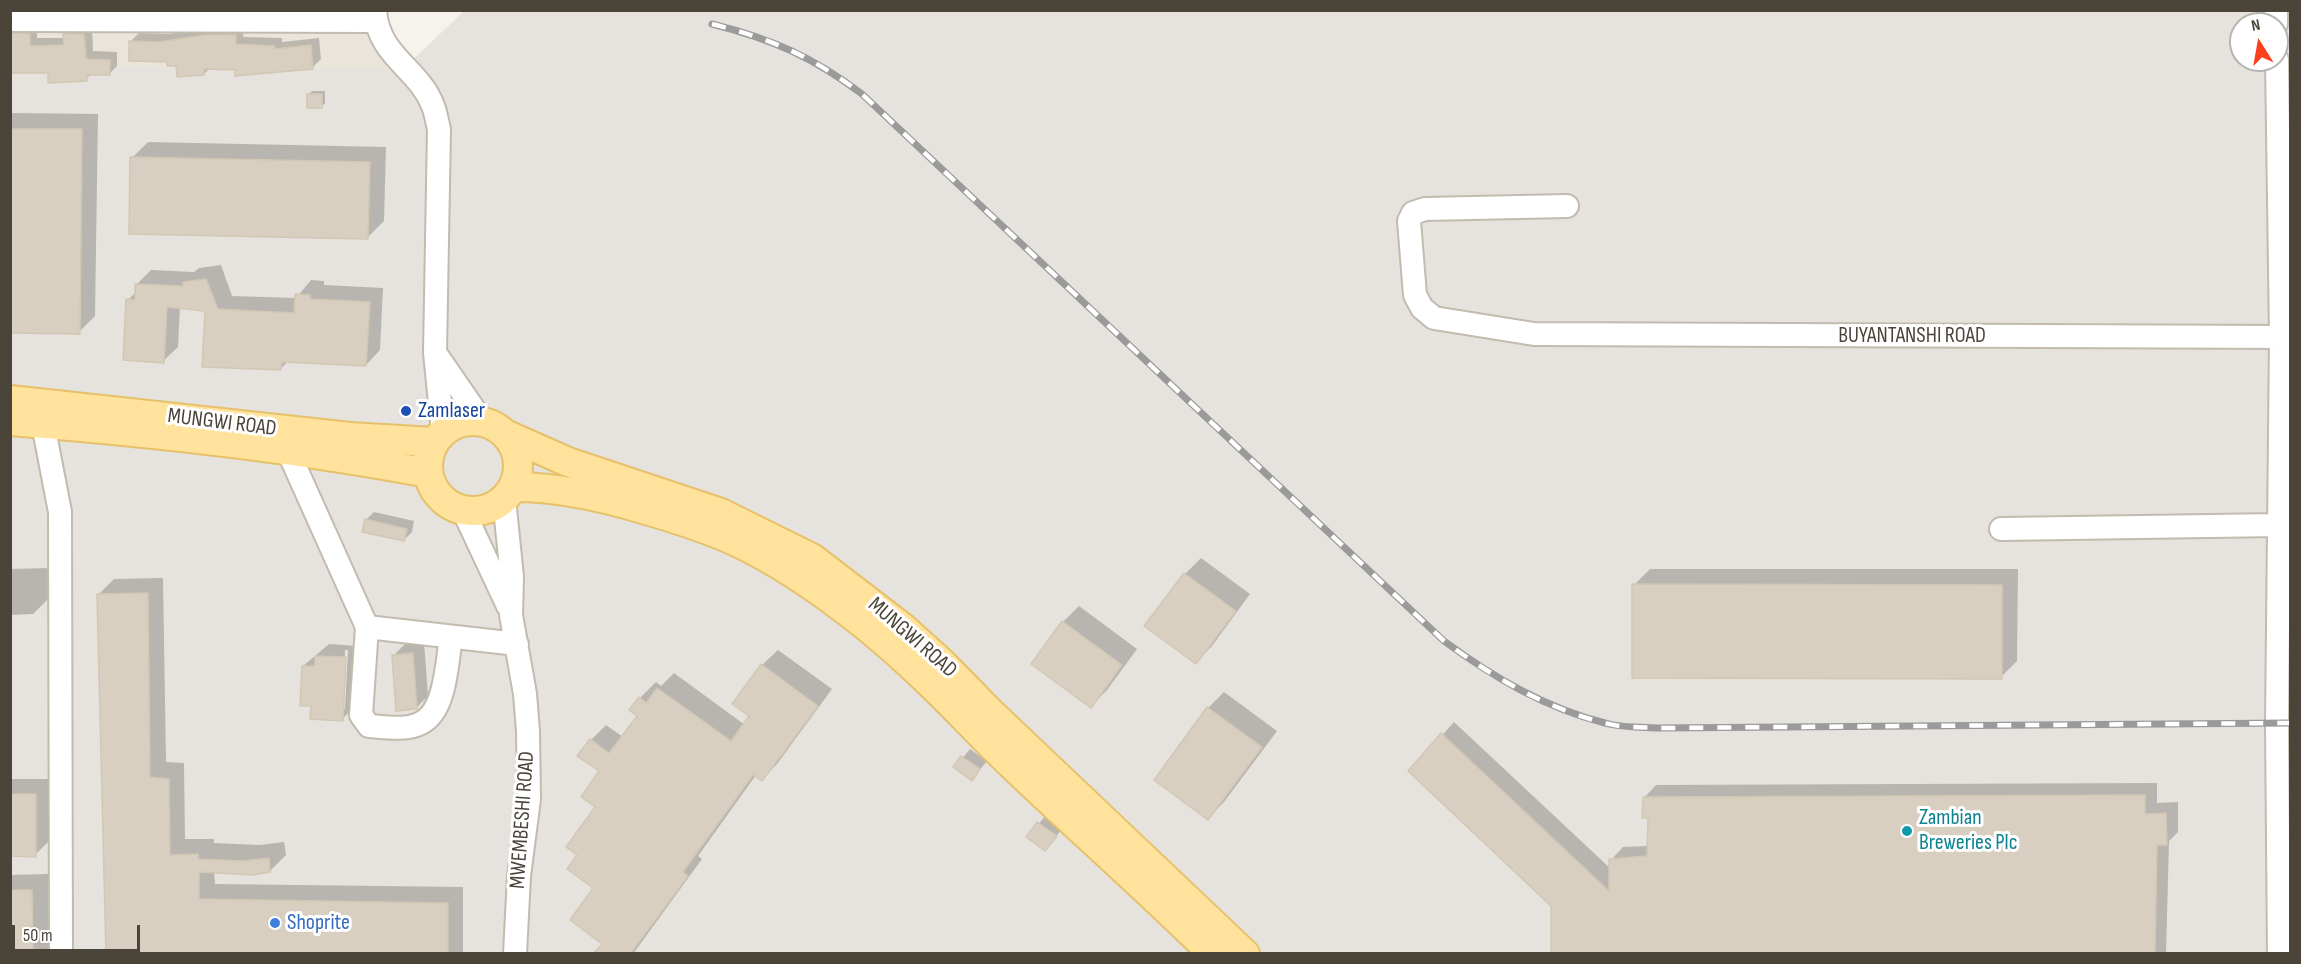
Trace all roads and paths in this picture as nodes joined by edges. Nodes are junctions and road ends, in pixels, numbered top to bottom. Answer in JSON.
{"nodes":[{"id":1,"x":104,"y":15,"type":"edge"},
{"id":2,"x":221,"y":16,"type":"edge"},
{"id":3,"x":376,"y":16,"type":"edge"},
{"id":4,"x":10,"y":21,"type":"edge"},
{"id":5,"x":2277,"y":72,"type":"edge"},
{"id":6,"x":1567,"y":206,"type":"dead end"},
{"id":7,"x":2286,"y":337,"type":"edge"},
{"id":8,"x":435,"y":353,"type":"junction"},
{"id":9,"x":10,"y":400,"type":"edge"},
{"id":10,"x":10,"y":421,"type":"edge"},
{"id":11,"x":482,"y":421,"type":"junction"},
{"id":12,"x":43,"y":424,"type":"junction"},
{"id":13,"x":507,"y":435,"type":"junction"},
{"id":14,"x":438,"y":437,"type":"junction"},
{"id":15,"x":288,"y":451,"type":"junction"},
{"id":16,"x":428,"y":473,"type":"junction"},
{"id":17,"x":509,"y":493,"type":"junction"},
{"id":18,"x":463,"y":510,"type":"junction"},
{"id":19,"x":2279,"y":525,"type":"junction"},
{"id":20,"x":2001,"y":529,"type":"dead end"},
{"id":21,"x":512,"y":615,"type":"junction"},
{"id":22,"x":367,"y":627,"type":"junction"},
{"id":23,"x":451,"y":637,"type":"junction"},
{"id":24,"x":517,"y":644,"type":"junction"},
{"id":25,"x":1136,"y":864,"type":"junction"},
{"id":26,"x":61,"y":954,"type":"edge"},
{"id":27,"x":515,"y":954,"type":"edge"},
{"id":28,"x":1213,"y":954,"type":"edge"},
{"id":29,"x":1245,"y":954,"type":"edge"},
{"id":30,"x":2279,"y":954,"type":"edge"}],
"edges":[{"from":1,"to":2,"type":"street"},
{"from":1,"to":4,"type":"street"},
{"from":2,"to":3,"type":"street"},
{"from":3,"to":8,"type":"street"},
{"from":5,"to":7,"type":"street"},
{"from":6,"to":7,"type":"street","name":"BUYANTANSHI ROAD"},
{"from":7,"to":19,"type":"street"},
{"from":8,"to":11,"type":"street"},
{"from":8,"to":14,"type":"street"},
{"from":9,"to":14,"type":"main road","name":"MUNGWI ROAD"},
{"from":10,"to":12,"type":"main road","name":"MUNGWI ROAD"},
{"from":11,"to":13,"type":"main road"},
{"from":11,"to":14,"type":"main road"},
{"from":12,"to":15,"type":"main road","name":"MUNGWI ROAD"},
{"from":12,"to":26,"type":"street"},
{"from":13,"to":17,"type":"main road"},
{"from":13,"to":25,"type":"main road","name":"MUNGWI ROAD"},
{"from":14,"to":16,"type":"main road"},
{"from":15,"to":16,"type":"main road","name":"MUNGWI ROAD"},
{"from":15,"to":22,"type":"street"},
{"from":16,"to":18,"type":"main road"},
{"from":17,"to":18,"type":"main road"},
{"from":17,"to":21,"type":"street"},
{"from":17,"to":25,"type":"main road","name":"MUNGWI ROAD"},
{"from":18,"to":21,"type":"street"},
{"from":19,"to":20,"type":"street"},
{"from":19,"to":30,"type":"street"},
{"from":21,"to":24,"type":"street","name":"MWEMBESHI ROAD"},
{"from":22,"to":23,"type":"street"},
{"from":22,"to":23,"type":"street"},
{"from":23,"to":24,"type":"street"},
{"from":24,"to":27,"type":"street","name":"MWEMBESHI ROAD"},
{"from":25,"to":28,"type":"main road","name":"MUNGWI ROAD"},
{"from":25,"to":29,"type":"main road","name":"MUNGWI ROAD"}]}
